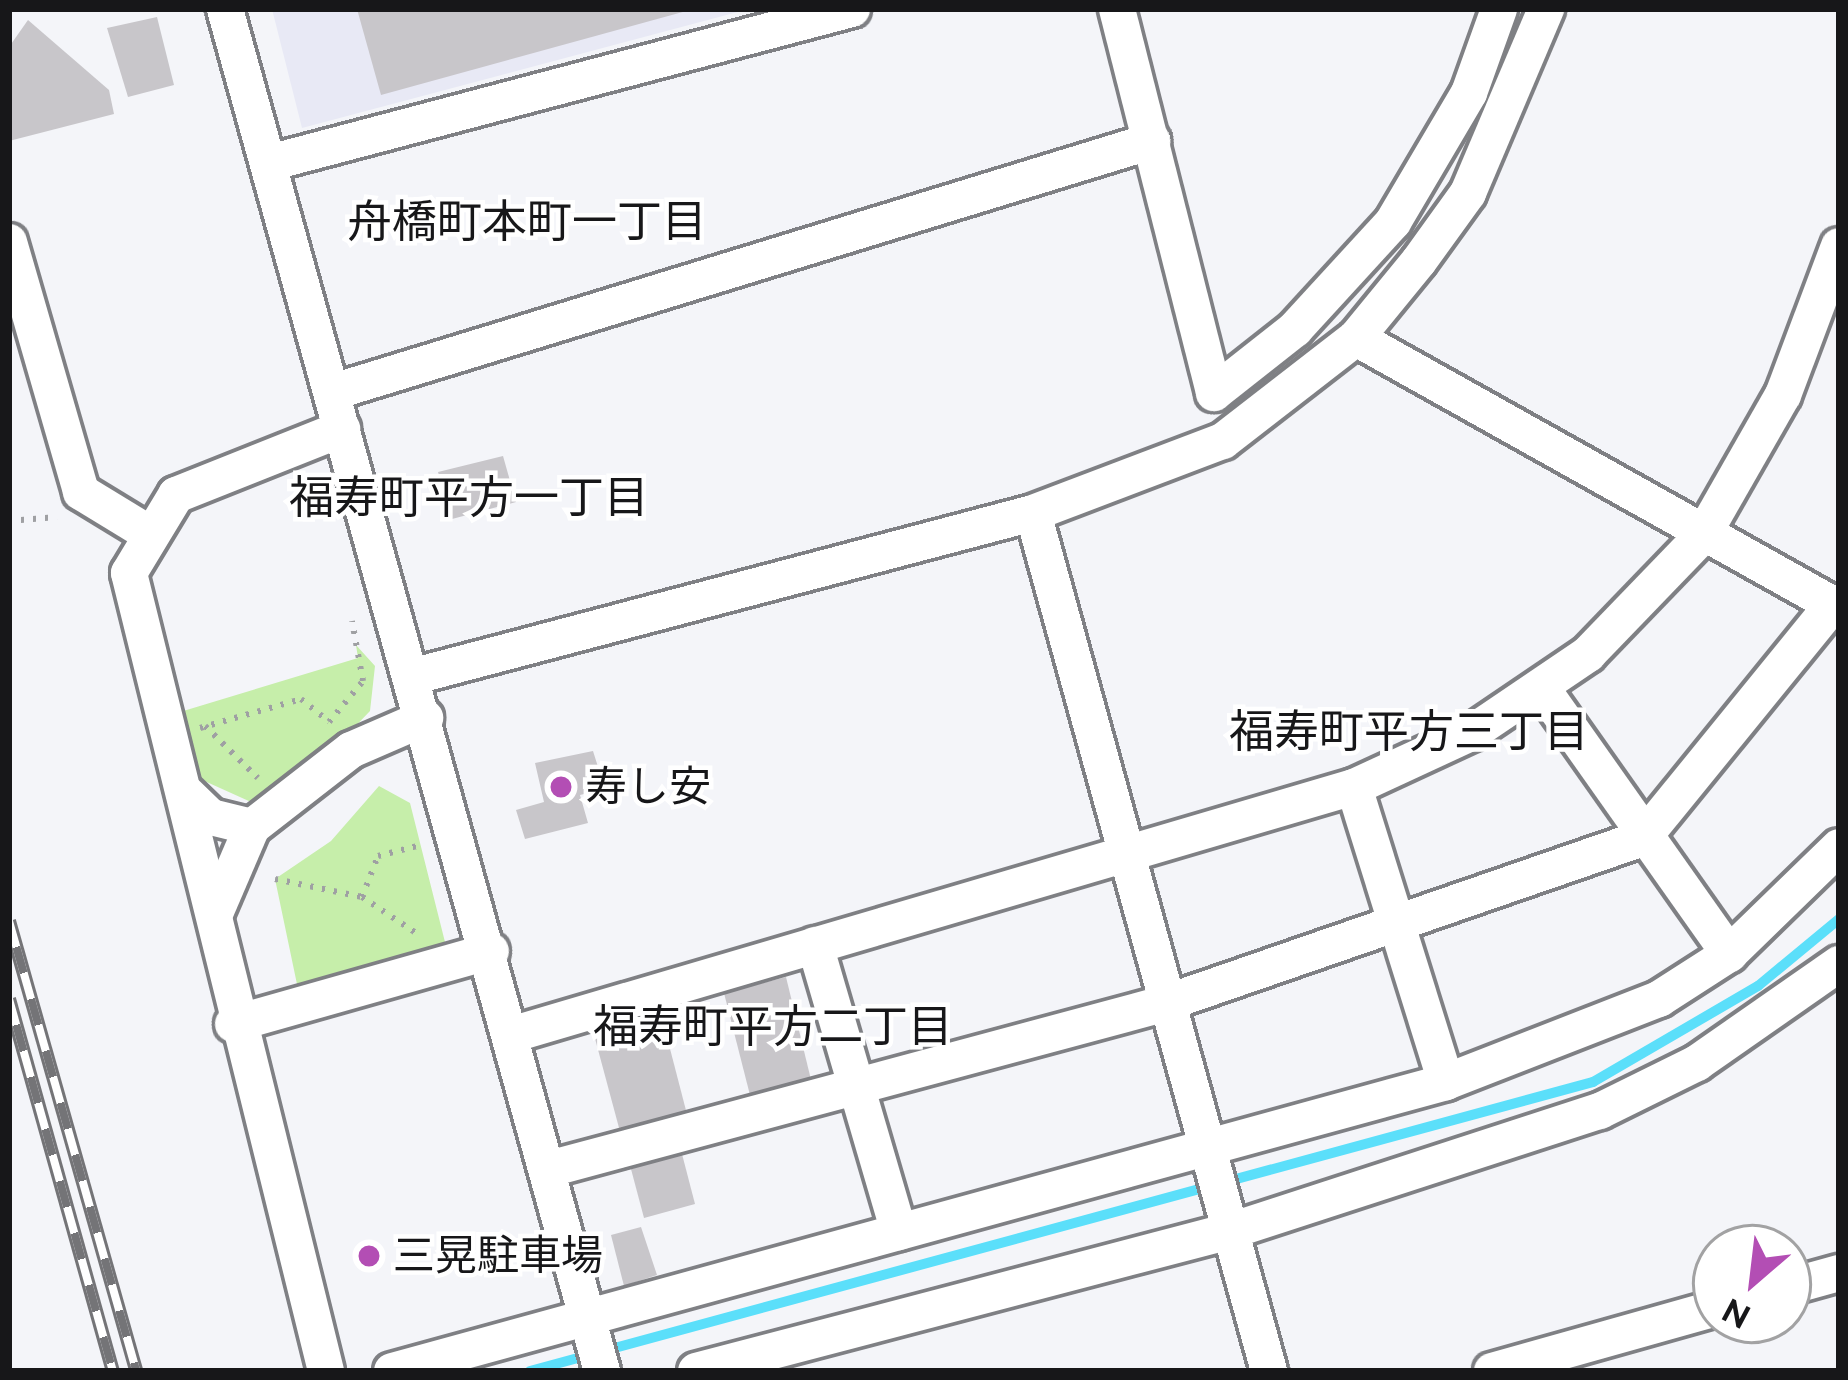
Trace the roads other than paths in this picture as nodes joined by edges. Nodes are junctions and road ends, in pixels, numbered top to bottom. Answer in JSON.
{"nodes":[{"id":1,"x":225,"y":9,"type":"edge"},
{"id":2,"x":852,"y":9,"type":"edge"},
{"id":3,"x":1117,"y":9,"type":"edge"},
{"id":4,"x":1499,"y":9,"type":"edge"},
{"id":5,"x":1546,"y":9,"type":"edge"},
{"id":6,"x":1152,"y":141,"type":"junction"},
{"id":7,"x":268,"y":163,"type":"junction"},
{"id":8,"x":9,"y":242,"type":"edge"},
{"id":9,"x":1839,"y":245,"type":"edge"},
{"id":10,"x":1356,"y":338,"type":"junction"},
{"id":11,"x":333,"y":392,"type":"junction"},
{"id":12,"x":342,"y":429,"type":"junction"},
{"id":13,"x":1034,"y":513,"type":"junction"},
{"id":14,"x":145,"y":531,"type":"junction"},
{"id":15,"x":1703,"y":535,"type":"junction"},
{"id":16,"x":1836,"y":606,"type":"edge"},
{"id":17,"x":412,"y":676,"type":"junction"},
{"id":18,"x":1541,"y":687,"type":"junction"},
{"id":19,"x":424,"y":718,"type":"junction"},
{"id":20,"x":1354,"y":787,"type":"junction"},
{"id":21,"x":187,"y":794,"type":"junction"},
{"id":22,"x":252,"y":827,"type":"junction"},
{"id":23,"x":1643,"y":838,"type":"junction"},
{"id":24,"x":1839,"y":847,"type":"edge"},
{"id":25,"x":1125,"y":854,"type":"junction"},
{"id":26,"x":214,"y":917,"type":"junction"},
{"id":27,"x":1397,"y":932,"type":"junction"},
{"id":28,"x":815,"y":945,"type":"junction"},
{"id":29,"x":491,"y":951,"type":"junction"},
{"id":30,"x":1729,"y":954,"type":"junction"},
{"id":31,"x":1839,"y":964,"type":"edge"},
{"id":32,"x":1163,"y":1004,"type":"junction"},
{"id":33,"x":233,"y":1024,"type":"junction"},
{"id":34,"x":514,"y":1034,"type":"junction"},
{"id":35,"x":1446,"y":1082,"type":"junction"},
{"id":36,"x":858,"y":1085,"type":"junction"},
{"id":37,"x":1209,"y":1153,"type":"junction"},
{"id":38,"x":549,"y":1168,"type":"junction"},
{"id":39,"x":1227,"y":1220,"type":"junction"},
{"id":40,"x":899,"y":1232,"type":"junction"},
{"id":41,"x":1692,"y":1315,"type":"edge"},
{"id":42,"x":588,"y":1327,"type":"junction"},
{"id":43,"x":601,"y":1370,"type":"edge"},
{"id":44,"x":326,"y":1371,"type":"edge"},
{"id":45,"x":392,"y":1371,"type":"edge"},
{"id":46,"x":696,"y":1371,"type":"edge"},
{"id":47,"x":1269,"y":1371,"type":"edge"},
{"id":48,"x":1492,"y":1371,"type":"edge"}],
"edges":[{"from":1,"to":7,"type":"street"},
{"from":2,"to":7,"type":"street"},
{"from":3,"to":6,"type":"street"},
{"from":4,"to":6,"type":"street"},
{"from":5,"to":10,"type":"street"},
{"from":6,"to":11,"type":"street"},
{"from":7,"to":11,"type":"street"},
{"from":8,"to":14,"type":"street"},
{"from":9,"to":15,"type":"street"},
{"from":10,"to":13,"type":"street"},
{"from":10,"to":15,"type":"street"},
{"from":11,"to":12,"type":"street"},
{"from":12,"to":14,"type":"street"},
{"from":12,"to":17,"type":"street"},
{"from":13,"to":17,"type":"street"},
{"from":13,"to":25,"type":"street"},
{"from":14,"to":21,"type":"street"},
{"from":15,"to":16,"type":"street"},
{"from":15,"to":18,"type":"street"},
{"from":16,"to":23,"type":"street"},
{"from":17,"to":19,"type":"street"},
{"from":18,"to":20,"type":"street"},
{"from":18,"to":23,"type":"street"},
{"from":19,"to":22,"type":"street"},
{"from":19,"to":29,"type":"street"},
{"from":20,"to":25,"type":"street"},
{"from":20,"to":27,"type":"street"},
{"from":21,"to":22,"type":"street"},
{"from":21,"to":26,"type":"street"},
{"from":22,"to":26,"type":"street"},
{"from":23,"to":27,"type":"street"},
{"from":23,"to":30,"type":"street"},
{"from":24,"to":30,"type":"street"},
{"from":25,"to":28,"type":"street"},
{"from":25,"to":32,"type":"street"},
{"from":26,"to":33,"type":"street"},
{"from":27,"to":32,"type":"street"},
{"from":27,"to":35,"type":"street"},
{"from":28,"to":34,"type":"street"},
{"from":28,"to":36,"type":"street"},
{"from":29,"to":33,"type":"street"},
{"from":29,"to":34,"type":"street"},
{"from":30,"to":35,"type":"street"},
{"from":31,"to":39,"type":"street"},
{"from":32,"to":36,"type":"street"},
{"from":32,"to":37,"type":"street"},
{"from":33,"to":44,"type":"street"},
{"from":34,"to":38,"type":"street"},
{"from":35,"to":37,"type":"street"},
{"from":36,"to":38,"type":"street"},
{"from":36,"to":40,"type":"street"},
{"from":37,"to":39,"type":"street"},
{"from":37,"to":40,"type":"street"},
{"from":38,"to":42,"type":"street"},
{"from":39,"to":46,"type":"street"},
{"from":39,"to":47,"type":"street"},
{"from":40,"to":42,"type":"street"},
{"from":41,"to":48,"type":"street"},
{"from":42,"to":43,"type":"street"},
{"from":42,"to":45,"type":"street"}]}
